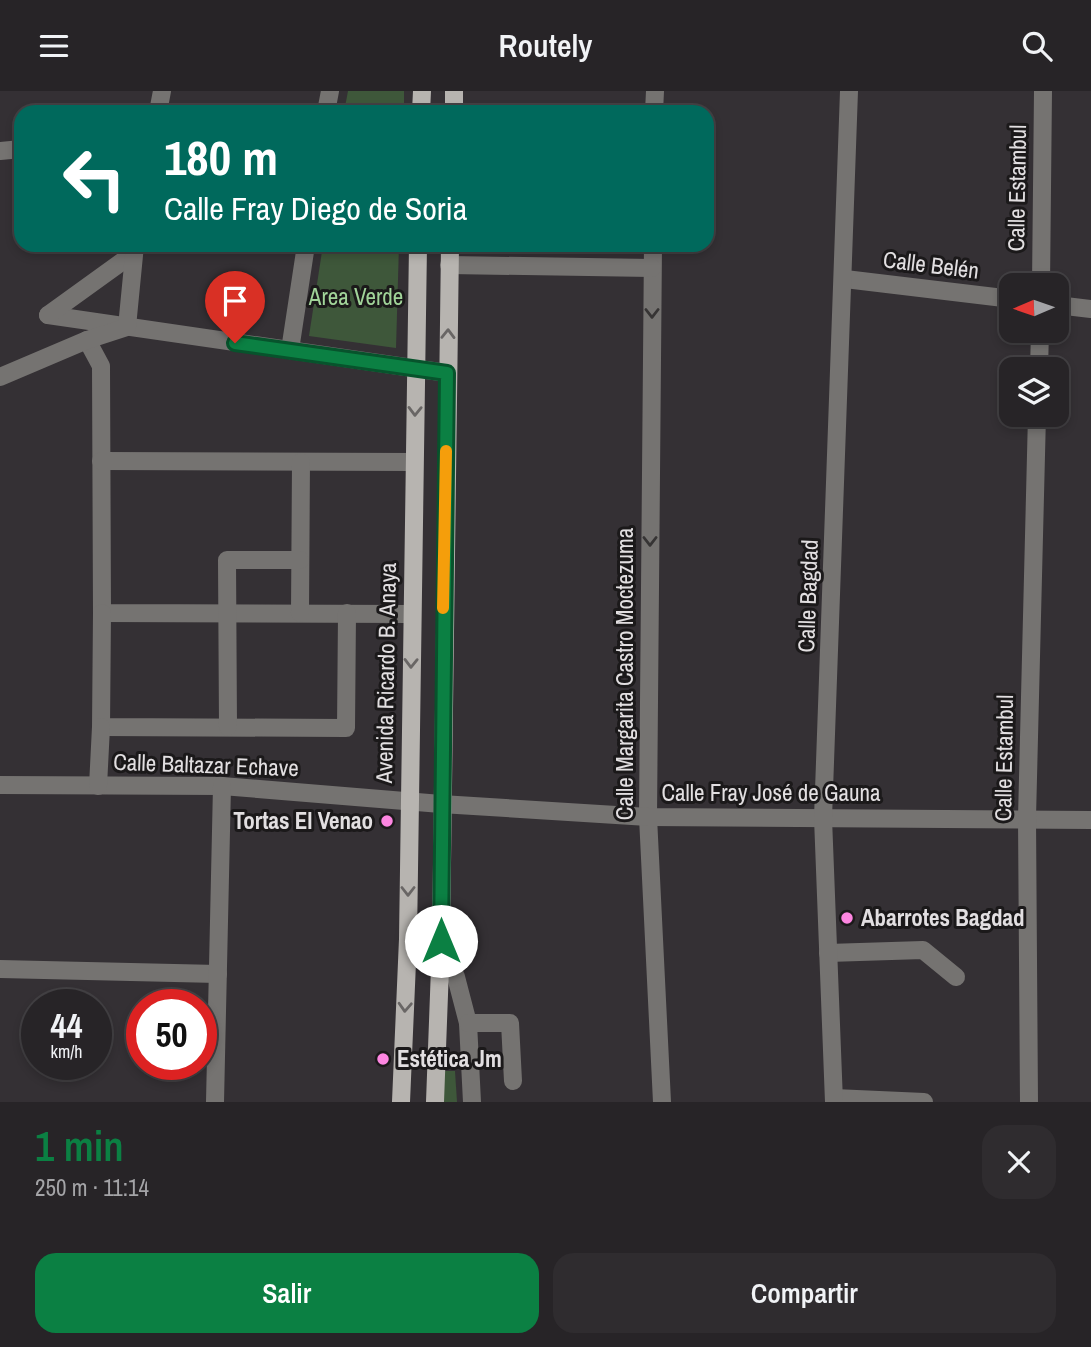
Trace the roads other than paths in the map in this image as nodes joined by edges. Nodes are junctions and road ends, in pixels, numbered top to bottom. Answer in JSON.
{"nodes":[{"id":1,"x":849,"y":91,"type":"edge"},
{"id":2,"x":1043,"y":91,"type":"edge"},
{"id":3,"x":131,"y":252,"type":"edge"},
{"id":4,"x":135,"y":252,"type":"edge"},
{"id":5,"x":305,"y":252,"type":"edge"},
{"id":6,"x":418,"y":252,"type":"edge"},
{"id":7,"x":450,"y":252,"type":"edge"},
{"id":8,"x":653,"y":252,"type":"edge"},
{"id":9,"x":449,"y":265,"type":"junction"},
{"id":10,"x":652,"y":268,"type":"junction"},
{"id":11,"x":1041,"y":273,"type":"edge"},
{"id":12,"x":845,"y":279,"type":"junction"},
{"id":13,"x":999,"y":297,"type":"edge"},
{"id":14,"x":1069,"y":306,"type":"edge"},
{"id":15,"x":1091,"y":309,"type":"edge"},
{"id":16,"x":127,"y":327,"type":"junction"},
{"id":17,"x":87,"y":340,"type":"junction"},
{"id":18,"x":290,"y":351,"type":"junction"},
{"id":19,"x":415,"y":368,"type":"junction"},
{"id":20,"x":447,"y":373,"type":"junction"},
{"id":21,"x":0,"y":377,"type":"edge"},
{"id":22,"x":1037,"y":427,"type":"edge"},
{"id":23,"x":101,"y":461,"type":"junction"},
{"id":24,"x":301,"y":462,"type":"junction"},
{"id":25,"x":414,"y":462,"type":"junction"},
{"id":26,"x":300,"y":560,"type":"junction"},
{"id":27,"x":412,"y":572,"type":"junction"},
{"id":28,"x":443,"y":573,"type":"junction"},
{"id":29,"x":103,"y":613,"type":"junction"},
{"id":30,"x":228,"y":613,"type":"junction"},
{"id":31,"x":300,"y":613,"type":"junction"},
{"id":32,"x":347,"y":613,"type":"junction"},
{"id":33,"x":412,"y":614,"type":"junction"},
{"id":34,"x":101,"y":727,"type":"junction"},
{"id":35,"x":228,"y":727,"type":"junction"},
{"id":36,"x":0,"y":785,"type":"edge"},
{"id":37,"x":98,"y":786,"type":"junction"},
{"id":38,"x":222,"y":786,"type":"junction"},
{"id":39,"x":409,"y":801,"type":"junction"},
{"id":40,"x":441,"y":804,"type":"junction"},
{"id":41,"x":648,"y":817,"type":"junction"},
{"id":42,"x":823,"y":818,"type":"junction"},
{"id":43,"x":1027,"y":818,"type":"junction"},
{"id":44,"x":1091,"y":820,"type":"edge"},
{"id":45,"x":441,"y":941,"type":"junction"},
{"id":46,"x":828,"y":953,"type":"junction"},
{"id":47,"x":0,"y":969,"type":"edge"},
{"id":48,"x":218,"y":974,"type":"junction"},
{"id":49,"x":956,"y":977,"type":"dead end"},
{"id":50,"x":468,"y":1023,"type":"junction"},
{"id":51,"x":513,"y":1081,"type":"dead end"},
{"id":52,"x":834,"y":1100,"type":"edge"},
{"id":53,"x":215,"y":1102,"type":"edge"},
{"id":54,"x":401,"y":1102,"type":"edge"},
{"id":55,"x":435,"y":1102,"type":"edge"},
{"id":56,"x":472,"y":1102,"type":"edge"},
{"id":57,"x":662,"y":1102,"type":"edge"},
{"id":58,"x":924,"y":1102,"type":"edge"},
{"id":59,"x":1030,"y":1102,"type":"edge"}],
"edges":[{"from":1,"to":12,"type":"street","name":"Calle Bagdad"},
{"from":2,"to":11,"type":"street","name":"Calle Estambul"},
{"from":3,"to":16,"type":"street"},
{"from":4,"to":16,"type":"street"},
{"from":5,"to":18,"type":"street"},
{"from":6,"to":19,"type":"main road","name":"Avenida Ricardo B. Anaya"},
{"from":7,"to":9,"type":"main road"},
{"from":8,"to":10,"type":"street","name":"Calle Margarita Castro Moctezuma"},
{"from":9,"to":10,"type":"street"},
{"from":20,"to":9,"type":"main road","one_way":true},
{"from":10,"to":41,"type":"street","name":"Calle Margarita Castro Moctezuma","one_way":true},
{"from":12,"to":13,"type":"street","name":"Calle Belén"},
{"from":12,"to":42,"type":"street","name":"Calle Bagdad"},
{"from":14,"to":15,"type":"street"},
{"from":16,"to":17,"type":"street"},
{"from":16,"to":18,"type":"street"},
{"from":17,"to":21,"type":"street"},
{"from":17,"to":23,"type":"street"},
{"from":18,"to":19,"type":"street"},
{"from":19,"to":20,"type":"street"},
{"from":19,"to":25,"type":"main road","name":"Avenida Ricardo B. Anaya","one_way":true},
{"from":20,"to":28,"type":"main road"},
{"from":22,"to":43,"type":"street","name":"Calle Estambul"},
{"from":23,"to":24,"type":"street"},
{"from":23,"to":29,"type":"street"},
{"from":24,"to":25,"type":"street"},
{"from":24,"to":26,"type":"street"},
{"from":25,"to":27,"type":"main road","name":"Avenida Ricardo B. Anaya"},
{"from":26,"to":30,"type":"street"},
{"from":26,"to":31,"type":"street"},
{"from":27,"to":28,"type":"main road"},
{"from":27,"to":33,"type":"main road","name":"Avenida Ricardo B. Anaya"},
{"from":28,"to":40,"type":"main road"},
{"from":29,"to":30,"type":"street"},
{"from":29,"to":34,"type":"street"},
{"from":30,"to":31,"type":"street"},
{"from":30,"to":35,"type":"street"},
{"from":31,"to":32,"type":"street"},
{"from":32,"to":33,"type":"street"},
{"from":32,"to":35,"type":"street"},
{"from":33,"to":39,"type":"main road","name":"Avenida Ricardo B. Anaya","one_way":true},
{"from":34,"to":35,"type":"street"},
{"from":34,"to":37,"type":"street"},
{"from":36,"to":37,"type":"street","name":"Calle Baltazar Echave"},
{"from":37,"to":38,"type":"street","name":"Calle Baltazar Echave"},
{"from":38,"to":39,"type":"street","name":"Calle Baltazar Echave"},
{"from":38,"to":48,"type":"street"},
{"from":39,"to":40,"type":"street","name":"Calle Fray José de Gauna"},
{"from":39,"to":54,"type":"main road","name":"Avenida Ricardo B. Anaya","one_way":true},
{"from":40,"to":41,"type":"street","name":"Calle Fray José de Gauna"},
{"from":40,"to":45,"type":"main road"},
{"from":41,"to":42,"type":"street","name":"Calle Fray José de Gauna"},
{"from":41,"to":57,"type":"street","name":"Calle Margarita Castro Moctezuma"},
{"from":42,"to":43,"type":"street","name":"Calle Fray José de Gauna"},
{"from":42,"to":46,"type":"street","name":"Calle Bagdad"},
{"from":43,"to":44,"type":"street","name":"Calle Fray José de Gauna"},
{"from":43,"to":59,"type":"street","name":"Calle Estambul"},
{"from":45,"to":50,"type":"street"},
{"from":45,"to":55,"type":"main road"},
{"from":46,"to":49,"type":"street"},
{"from":46,"to":52,"type":"street","name":"Calle Bagdad"},
{"from":47,"to":48,"type":"street"},
{"from":48,"to":53,"type":"street"},
{"from":50,"to":51,"type":"street"},
{"from":50,"to":56,"type":"street"},
{"from":52,"to":58,"type":"street"}]}
